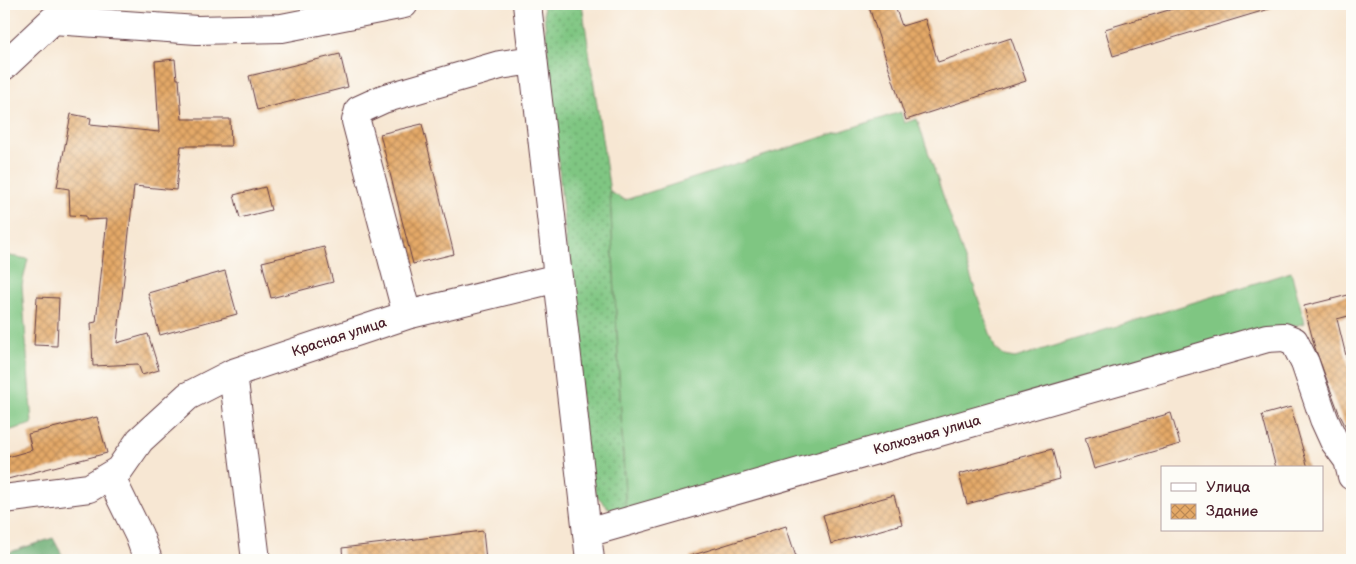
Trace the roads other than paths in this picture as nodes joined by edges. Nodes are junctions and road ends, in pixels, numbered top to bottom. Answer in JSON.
{"nodes":[{"id":1,"x":404,"y":4,"type":"edge"},
{"id":2,"x":527,"y":4,"type":"edge"},
{"id":3,"x":533,"y":60,"type":"junction"},
{"id":4,"x":4,"y":66,"type":"edge"},
{"id":5,"x":558,"y":278,"type":"junction"},
{"id":6,"x":407,"y":315,"type":"junction"},
{"id":7,"x":233,"y":373,"type":"junction"},
{"id":8,"x":110,"y":476,"type":"junction"},
{"id":9,"x":1352,"y":476,"type":"edge"},
{"id":10,"x":4,"y":498,"type":"edge"},
{"id":11,"x":587,"y":533,"type":"junction"},
{"id":12,"x":148,"y":560,"type":"edge"},
{"id":13,"x":256,"y":560,"type":"edge"},
{"id":14,"x":590,"y":560,"type":"edge"}],
"edges":[{"from":1,"to":4,"type":"street"},
{"from":2,"to":3,"type":"street"},
{"from":3,"to":5,"type":"street"},
{"from":3,"to":6,"type":"street"},
{"from":5,"to":6,"type":"street","name":"Красная улица"},
{"from":5,"to":11,"type":"street"},
{"from":6,"to":7,"type":"street","name":"Красная улица"},
{"from":7,"to":8,"type":"street","name":"Красная улица"},
{"from":7,"to":13,"type":"street"},
{"from":8,"to":10,"type":"street","name":"Красная улица"},
{"from":8,"to":12,"type":"street"},
{"from":9,"to":11,"type":"street","name":"Колхозная улица"},
{"from":11,"to":14,"type":"street"}]}
